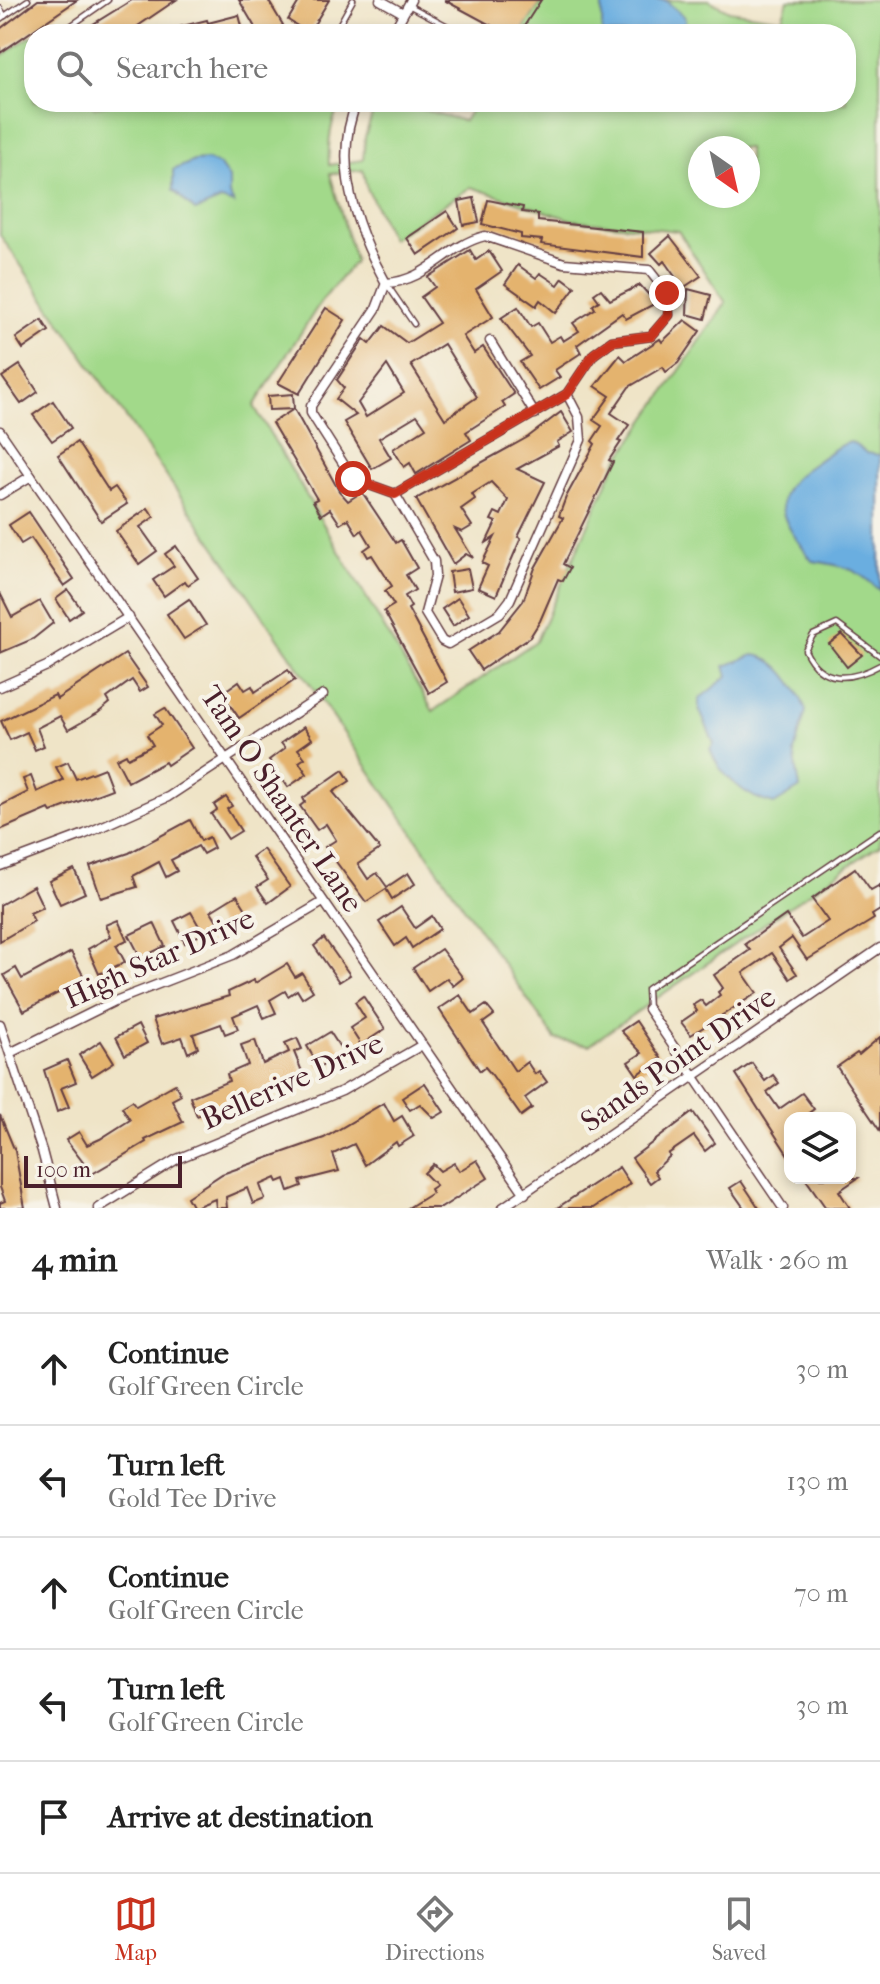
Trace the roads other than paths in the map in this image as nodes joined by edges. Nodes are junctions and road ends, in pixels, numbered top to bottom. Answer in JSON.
{"nodes":[{"id":1,"x":28,"y":0,"type":"edge"},
{"id":2,"x":108,"y":0,"type":"edge"},
{"id":3,"x":353,"y":0,"type":"edge"},
{"id":4,"x":380,"y":0,"type":"edge"},
{"id":5,"x":407,"y":6,"type":"edge"},
{"id":6,"x":0,"y":8,"type":"edge"},
{"id":7,"x":3,"y":17,"type":"edge"},
{"id":8,"x":73,"y":24,"type":"edge"},
{"id":9,"x":340,"y":24,"type":"edge"},
{"id":10,"x":397,"y":24,"type":"edge"},
{"id":11,"x":443,"y":24,"type":"edge"},
{"id":12,"x":354,"y":112,"type":"edge"},
{"id":13,"x":386,"y":283,"type":"junction"},
{"id":14,"x":414,"y":324,"type":"dead end"},
{"id":15,"x":490,"y":341,"type":"dead end"},
{"id":16,"x":567,"y":394,"type":"junction"},
{"id":17,"x":535,"y":414,"type":"junction"},
{"id":18,"x":0,"y":431,"type":"edge"},
{"id":19,"x":31,"y":476,"type":"junction"},
{"id":20,"x":395,"y":494,"type":"junction"},
{"id":21,"x":0,"y":495,"type":"edge"},
{"id":22,"x":129,"y":617,"type":"junction"},
{"id":23,"x":880,"y":656,"type":"edge"},
{"id":24,"x":880,"y":665,"type":"edge"},
{"id":25,"x":0,"y":687,"type":"edge"},
{"id":26,"x":323,"y":695,"type":"dead end"},
{"id":27,"x":225,"y":761,"type":"junction"},
{"id":28,"x":880,"y":831,"type":"edge"},
{"id":29,"x":0,"y":866,"type":"edge"},
{"id":30,"x":323,"y":902,"type":"junction"},
{"id":31,"x":880,"y":948,"type":"edge"},
{"id":32,"x":648,"y":1009,"type":"joint"},
{"id":33,"x":0,"y":1024,"type":"edge"},
{"id":34,"x":422,"y":1045,"type":"junction"},
{"id":35,"x":12,"y":1052,"type":"junction"},
{"id":36,"x":693,"y":1077,"type":"junction"},
{"id":37,"x":525,"y":1194,"type":"junction"},
{"id":38,"x":57,"y":1208,"type":"edge"},
{"id":39,"x":98,"y":1208,"type":"edge"},
{"id":40,"x":502,"y":1208,"type":"edge"},
{"id":41,"x":783,"y":1208,"type":"edge"}],
"edges":[{"from":1,"to":7,"type":"lane"},
{"from":2,"to":8,"type":"lane"},
{"from":3,"to":9,"type":"lane"},
{"from":4,"to":5,"type":"street"},
{"from":5,"to":10,"type":"street"},
{"from":5,"to":11,"type":"lane"},
{"from":6,"to":7,"type":"lane"},
{"from":12,"to":13,"type":"street"},
{"from":13,"to":14,"type":"lane"},
{"from":13,"to":16,"type":"street"},
{"from":13,"to":20,"type":"street"},
{"from":15,"to":17,"type":"street"},
{"from":16,"to":17,"type":"street"},
{"from":16,"to":20,"type":"street"},
{"from":17,"to":20,"type":"street"},
{"from":18,"to":19,"type":"street","name":"Tam O Shanter Lane"},
{"from":19,"to":21,"type":"street"},
{"from":19,"to":22,"type":"street","name":"Tam O Shanter Lane"},
{"from":22,"to":25,"type":"street"},
{"from":22,"to":27,"type":"street","name":"Tam O Shanter Lane"},
{"from":23,"to":24,"type":"lane"},
{"from":26,"to":27,"type":"street"},
{"from":27,"to":29,"type":"street"},
{"from":27,"to":30,"type":"street","name":"Tam O Shanter Lane"},
{"from":28,"to":32,"type":"lane"},
{"from":30,"to":34,"type":"street","name":"Tam O Shanter Lane"},
{"from":30,"to":35,"type":"street","name":"High Star Drive"},
{"from":31,"to":36,"type":"street","name":"Sands Point Drive"},
{"from":32,"to":36,"type":"street"},
{"from":33,"to":35,"type":"street"},
{"from":34,"to":37,"type":"street","name":"Tam O Shanter Lane"},
{"from":34,"to":39,"type":"street","name":"Bellerive Drive"},
{"from":35,"to":38,"type":"street"},
{"from":36,"to":37,"type":"street","name":"Sands Point Drive"},
{"from":36,"to":41,"type":"street"},
{"from":37,"to":40,"type":"street","name":"Sands Point Drive"}]}
